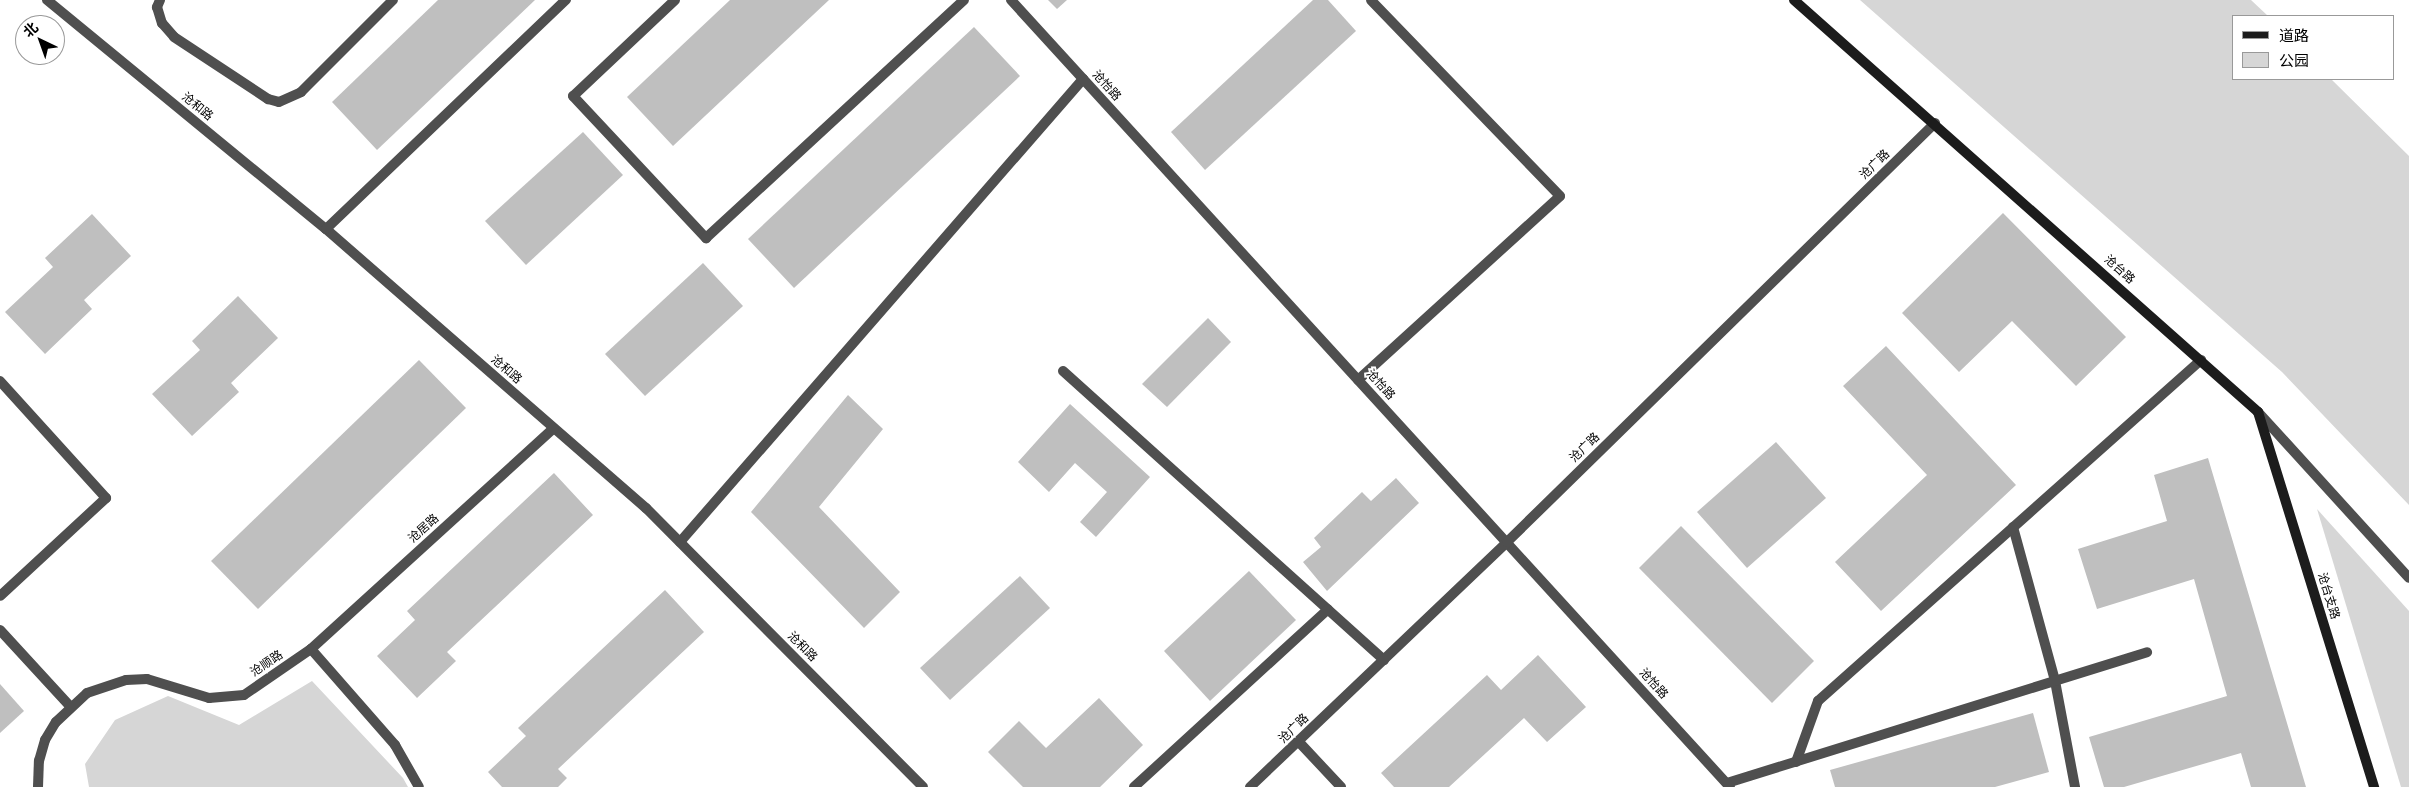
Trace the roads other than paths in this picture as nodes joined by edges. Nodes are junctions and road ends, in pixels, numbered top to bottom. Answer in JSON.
{"nodes":[{"id":1,"x":47,"y":0,"type":"edge"},
{"id":2,"x":160,"y":0,"type":"edge"},
{"id":3,"x":393,"y":0,"type":"edge"},
{"id":4,"x":566,"y":0,"type":"edge"},
{"id":5,"x":675,"y":0,"type":"edge"},
{"id":6,"x":964,"y":0,"type":"edge"},
{"id":7,"x":1011,"y":0,"type":"edge"},
{"id":8,"x":1371,"y":0,"type":"edge"},
{"id":9,"x":1794,"y":0,"type":"edge"},
{"id":10,"x":1083,"y":79,"type":"junction"},
{"id":11,"x":1935,"y":124,"type":"junction"},
{"id":12,"x":326,"y":229,"type":"junction"},
{"id":13,"x":2201,"y":360,"type":"junction"},
{"id":14,"x":1064,"y":370,"type":"dead end"},
{"id":15,"x":1358,"y":380,"type":"junction"},
{"id":16,"x":0,"y":381,"type":"edge"},
{"id":17,"x":2258,"y":412,"type":"junction"},
{"id":18,"x":554,"y":428,"type":"junction"},
{"id":19,"x":2013,"y":527,"type":"junction"},
{"id":20,"x":680,"y":542,"type":"junction"},
{"id":21,"x":1507,"y":542,"type":"junction"},
{"id":22,"x":2409,"y":578,"type":"edge"},
{"id":23,"x":0,"y":596,"type":"edge"},
{"id":24,"x":1328,"y":610,"type":"junction"},
{"id":25,"x":0,"y":630,"type":"edge"},
{"id":26,"x":311,"y":649,"type":"junction"},
{"id":27,"x":2147,"y":652,"type":"dead end"},
{"id":28,"x":1384,"y":660,"type":"junction"},
{"id":29,"x":2055,"y":681,"type":"junction"},
{"id":30,"x":70,"y":706,"type":"junction"},
{"id":31,"x":1298,"y":741,"type":"junction"},
{"id":32,"x":1796,"y":762,"type":"junction"},
{"id":33,"x":1728,"y":785,"type":"edge"},
{"id":34,"x":38,"y":787,"type":"edge"},
{"id":35,"x":419,"y":787,"type":"edge"},
{"id":36,"x":923,"y":787,"type":"edge"},
{"id":37,"x":1134,"y":787,"type":"edge"},
{"id":38,"x":1250,"y":787,"type":"edge"},
{"id":39,"x":1342,"y":787,"type":"edge"},
{"id":40,"x":2075,"y":787,"type":"edge"},
{"id":41,"x":2374,"y":787,"type":"edge"}],
"edges":[{"from":1,"to":12,"type":"street","name":"沧和路"},
{"from":2,"to":3,"type":"street"},
{"from":4,"to":12,"type":"street"},
{"from":5,"to":6,"type":"street"},
{"from":7,"to":10,"type":"street","name":"沧怡路"},
{"from":8,"to":15,"type":"street"},
{"from":9,"to":11,"type":"street","name":"沧台路"},
{"from":10,"to":15,"type":"street","name":"沧怡路"},
{"from":10,"to":20,"type":"street"},
{"from":11,"to":13,"type":"street","name":"沧台路"},
{"from":11,"to":21,"type":"street","name":"沧广路"},
{"from":12,"to":18,"type":"street","name":"沧和路"},
{"from":13,"to":17,"type":"street","name":"沧台路"},
{"from":13,"to":19,"type":"street"},
{"from":14,"to":24,"type":"street"},
{"from":15,"to":21,"type":"street","name":"沧怡路"},
{"from":16,"to":23,"type":"street"},
{"from":17,"to":22,"type":"street","name":"沧台路"},
{"from":17,"to":41,"type":"street","name":"沧台支路"},
{"from":18,"to":20,"type":"street","name":"沧和路"},
{"from":18,"to":26,"type":"street","name":"沧居路"},
{"from":19,"to":29,"type":"street"},
{"from":19,"to":32,"type":"street"},
{"from":20,"to":36,"type":"street","name":"沧和路"},
{"from":21,"to":28,"type":"street","name":"沧广路"},
{"from":21,"to":33,"type":"street","name":"沧怡路"},
{"from":24,"to":28,"type":"street"},
{"from":24,"to":37,"type":"street"},
{"from":25,"to":30,"type":"street"},
{"from":26,"to":30,"type":"street","name":"沧顺路"},
{"from":26,"to":35,"type":"street"},
{"from":27,"to":29,"type":"street"},
{"from":28,"to":31,"type":"street","name":"沧广路"},
{"from":29,"to":32,"type":"street"},
{"from":29,"to":40,"type":"street"},
{"from":30,"to":34,"type":"street","name":"沧顺路"},
{"from":31,"to":38,"type":"street","name":"沧广路"},
{"from":31,"to":39,"type":"street"},
{"from":32,"to":33,"type":"street"}]}
